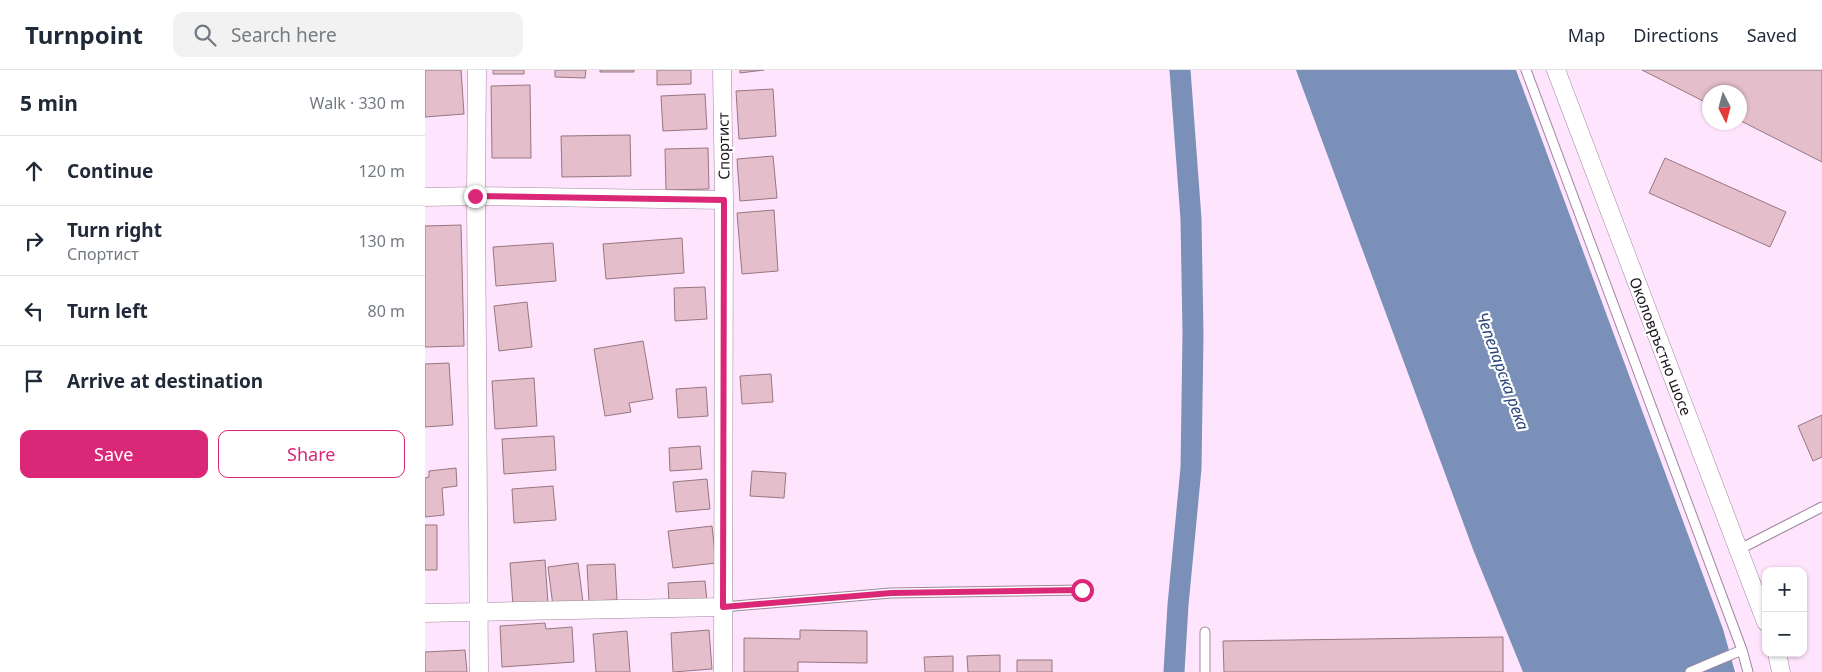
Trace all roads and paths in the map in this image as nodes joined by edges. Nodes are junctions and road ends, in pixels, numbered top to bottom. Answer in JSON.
{"nodes":[{"id":1,"x":477,"y":70,"type":"edge"},
{"id":2,"x":722,"y":70,"type":"edge"},
{"id":3,"x":1526,"y":70,"type":"edge"},
{"id":4,"x":1556,"y":70,"type":"edge"},
{"id":5,"x":475,"y":196,"type":"junction"},
{"id":6,"x":425,"y":197,"type":"edge"},
{"id":7,"x":724,"y":200,"type":"junction"},
{"id":8,"x":1822,"y":507,"type":"edge"},
{"id":9,"x":1738,"y":550,"type":"junction"},
{"id":10,"x":1082,"y":590,"type":"dead end"},
{"id":11,"x":723,"y":607,"type":"junction"},
{"id":12,"x":479,"y":612,"type":"junction"},
{"id":13,"x":1762,"y":612,"type":"edge"},
{"id":14,"x":425,"y":613,"type":"edge"},
{"id":15,"x":1205,"y":632,"type":"dead end"},
{"id":16,"x":1742,"y":650,"type":"junction"},
{"id":17,"x":1778,"y":657,"type":"edge"},
{"id":18,"x":479,"y":672,"type":"edge"},
{"id":19,"x":723,"y":672,"type":"edge"},
{"id":20,"x":1205,"y":672,"type":"edge"},
{"id":21,"x":1690,"y":672,"type":"edge"},
{"id":22,"x":1748,"y":672,"type":"edge"},
{"id":23,"x":1781,"y":672,"type":"edge"}],
"edges":[{"from":1,"to":5,"type":"street"},
{"from":2,"to":7,"type":"street","name":"Спортист"},
{"from":3,"to":16,"type":"lane"},
{"from":4,"to":9,"type":"street","name":"Околовръстно шосе"},
{"from":5,"to":6,"type":"street"},
{"from":5,"to":7,"type":"street"},
{"from":5,"to":12,"type":"street"},
{"from":7,"to":11,"type":"street","name":"Спортист"},
{"from":8,"to":9,"type":"lane"},
{"from":9,"to":13,"type":"street","name":"Околовръстно шосе"},
{"from":10,"to":11,"type":"lane"},
{"from":11,"to":12,"type":"street"},
{"from":11,"to":19,"type":"street","name":"Спортист"},
{"from":12,"to":14,"type":"street"},
{"from":12,"to":18,"type":"street"},
{"from":15,"to":20,"type":"lane"},
{"from":16,"to":21,"type":"lane"},
{"from":16,"to":22,"type":"lane"},
{"from":17,"to":23,"type":"street"}]}
